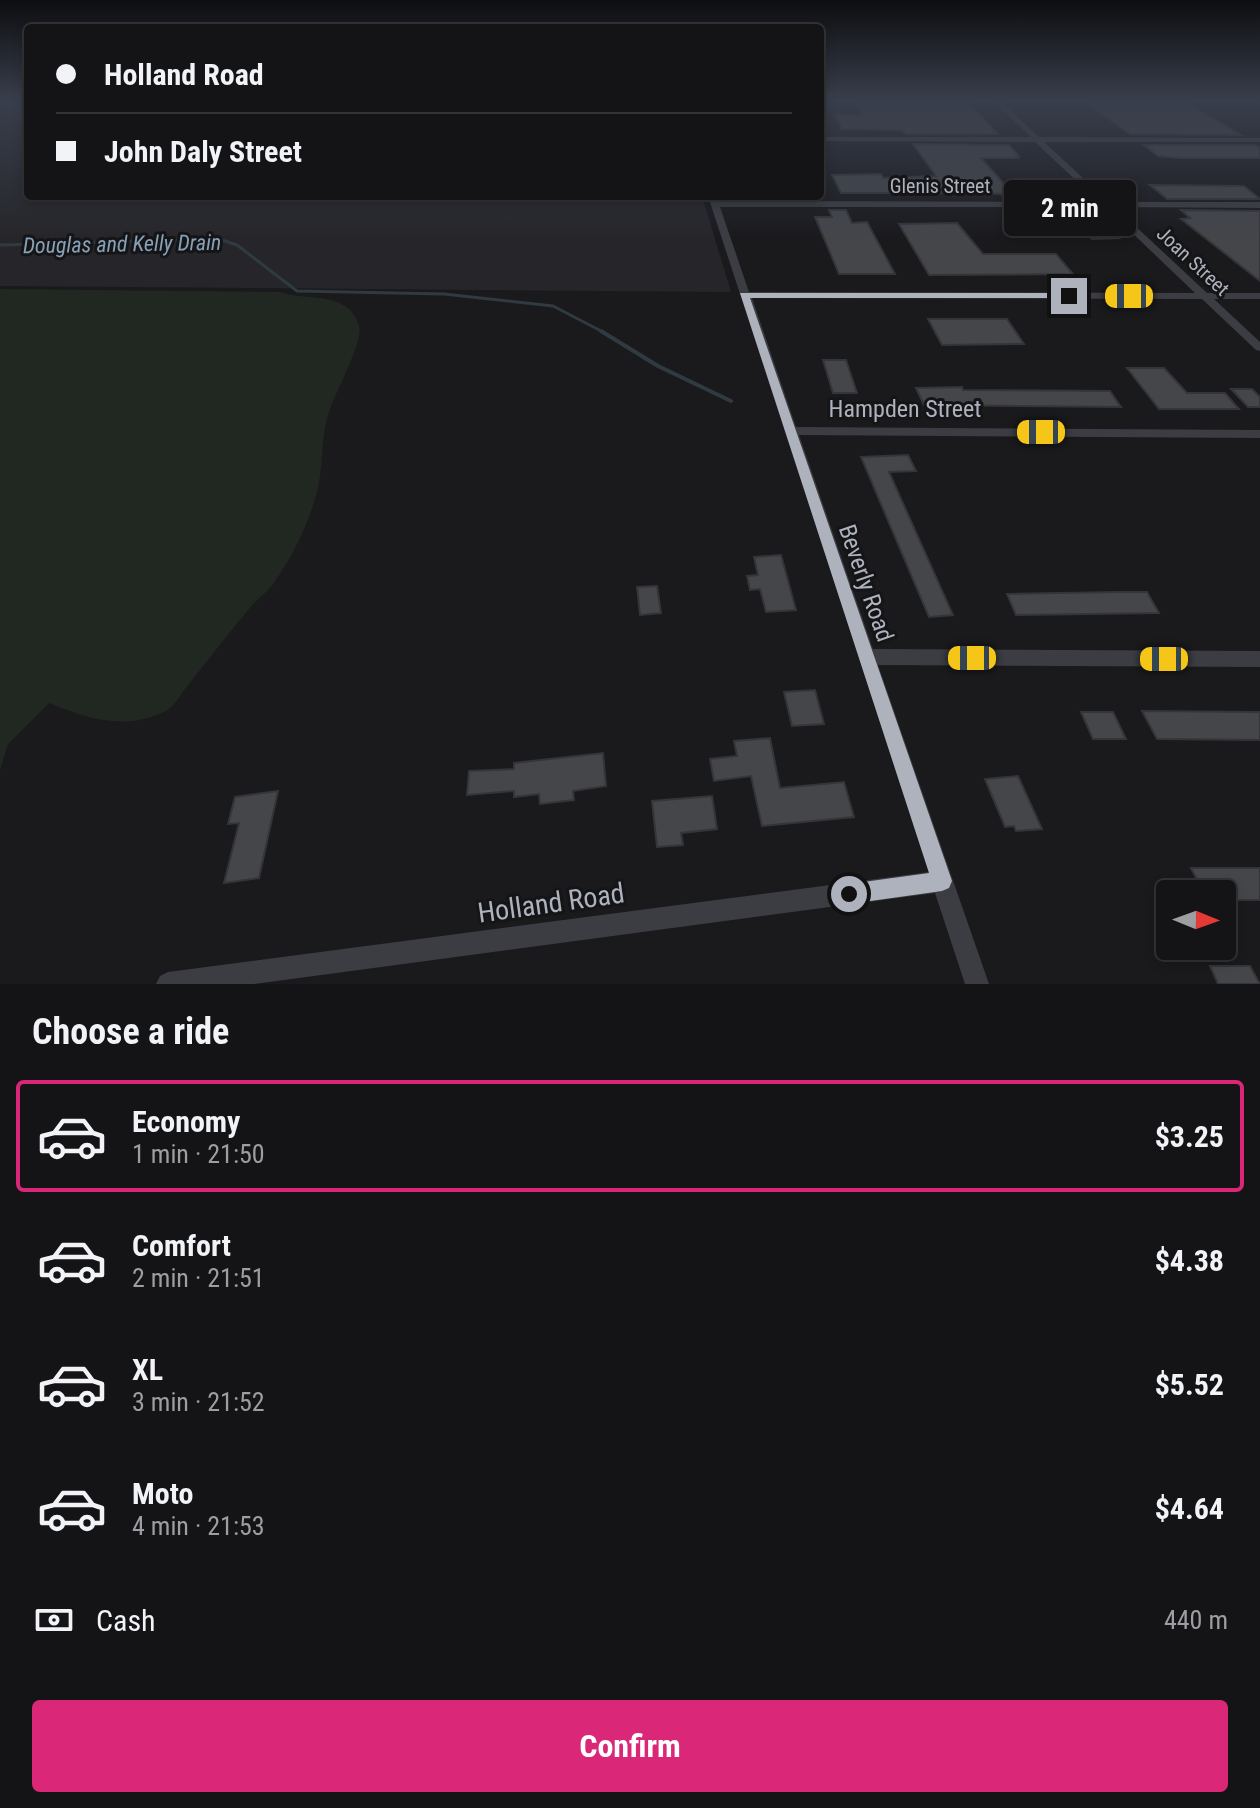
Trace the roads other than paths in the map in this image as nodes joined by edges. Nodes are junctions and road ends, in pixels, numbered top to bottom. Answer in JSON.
{"nodes":[{"id":1,"x":1046,"y":147,"type":"edge"},
{"id":2,"x":714,"y":200,"type":"edge"},
{"id":3,"x":1107,"y":204,"type":"junction"},
{"id":4,"x":1260,"y":205,"type":"edge"},
{"id":5,"x":744,"y":295,"type":"junction"},
{"id":6,"x":1204,"y":296,"type":"junction"},
{"id":7,"x":1260,"y":296,"type":"edge"},
{"id":8,"x":1260,"y":348,"type":"edge"},
{"id":9,"x":790,"y":431,"type":"junction"},
{"id":10,"x":1260,"y":434,"type":"edge"},
{"id":11,"x":866,"y":657,"type":"junction"},
{"id":12,"x":1260,"y":659,"type":"edge"},
{"id":13,"x":942,"y":881,"type":"junction"},
{"id":14,"x":168,"y":984,"type":"edge"},
{"id":15,"x":977,"y":984,"type":"edge"}],
"edges":[{"from":1,"to":3,"type":"street","name":"Joan Street"},
{"from":2,"to":3,"type":"street","name":"Glenis Street"},
{"from":2,"to":5,"type":"street","name":"Beverly Road"},
{"from":3,"to":4,"type":"street","name":"Glenis Street"},
{"from":3,"to":6,"type":"street","name":"Joan Street"},
{"from":5,"to":6,"type":"street"},
{"from":5,"to":9,"type":"street","name":"Beverly Road"},
{"from":6,"to":7,"type":"street"},
{"from":6,"to":8,"type":"street","name":"Joan Street"},
{"from":9,"to":10,"type":"street","name":"Hampden Street"},
{"from":9,"to":11,"type":"street","name":"Beverly Road"},
{"from":11,"to":12,"type":"street"},
{"from":11,"to":13,"type":"street","name":"Beverly Road"},
{"from":13,"to":14,"type":"street","name":"Holland Road"},
{"from":13,"to":15,"type":"street","name":"Beverly Road"}]}
